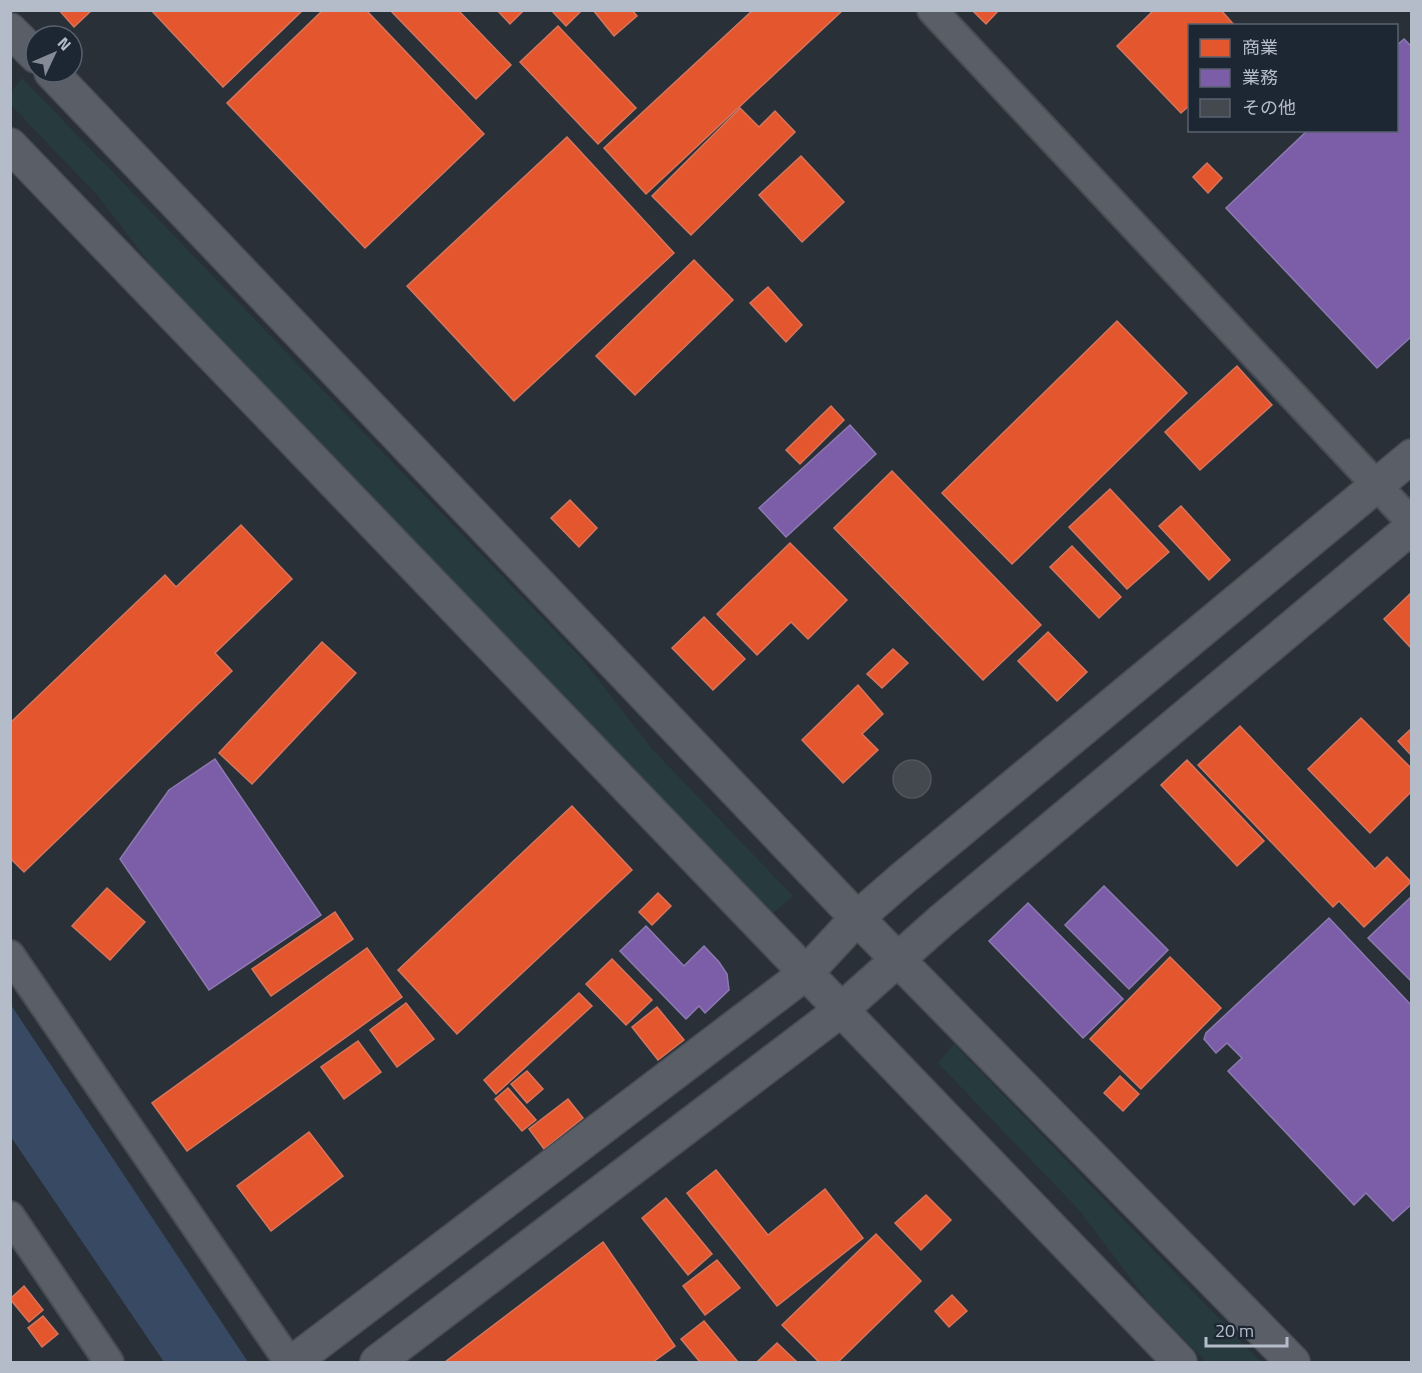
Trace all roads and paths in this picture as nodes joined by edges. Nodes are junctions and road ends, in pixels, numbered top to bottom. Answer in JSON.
{"nodes":[{"id":1,"x":932,"y":10,"type":"edge"},
{"id":2,"x":10,"y":30,"type":"edge"},
{"id":3,"x":24,"y":44,"type":"edge"},
{"id":4,"x":62,"y":84,"type":"edge"},
{"id":5,"x":10,"y":146,"type":"edge"},
{"id":6,"x":1412,"y":456,"type":"edge"},
{"id":7,"x":1377,"y":486,"type":"junction"},
{"id":8,"x":1412,"y":525,"type":"edge"},
{"id":9,"x":857,"y":918,"type":"junction"},
{"id":10,"x":10,"y":955,"type":"edge"},
{"id":11,"x":897,"y":959,"type":"junction"},
{"id":12,"x":806,"y":973,"type":"junction"},
{"id":13,"x":842,"y":1010,"type":"junction"},
{"id":14,"x":10,"y":1216,"type":"edge"},
{"id":15,"x":109,"y":1362,"type":"edge"},
{"id":16,"x":291,"y":1362,"type":"edge"},
{"id":17,"x":377,"y":1362,"type":"edge"},
{"id":18,"x":1180,"y":1362,"type":"edge"},
{"id":19,"x":1293,"y":1362,"type":"edge"}],
"edges":[{"from":1,"to":7,"type":"street"},
{"from":2,"to":3,"type":"street"},
{"from":4,"to":9,"type":"street"},
{"from":5,"to":12,"type":"street"},
{"from":6,"to":7,"type":"street"},
{"from":7,"to":8,"type":"street"},
{"from":7,"to":9,"type":"street"},
{"from":8,"to":11,"type":"street"},
{"from":9,"to":11,"type":"street"},
{"from":9,"to":12,"type":"street"},
{"from":10,"to":16,"type":"street"},
{"from":11,"to":13,"type":"street"},
{"from":11,"to":19,"type":"street"},
{"from":12,"to":13,"type":"street"},
{"from":12,"to":16,"type":"street"},
{"from":13,"to":17,"type":"street"},
{"from":13,"to":18,"type":"street"},
{"from":14,"to":15,"type":"street"}]}
